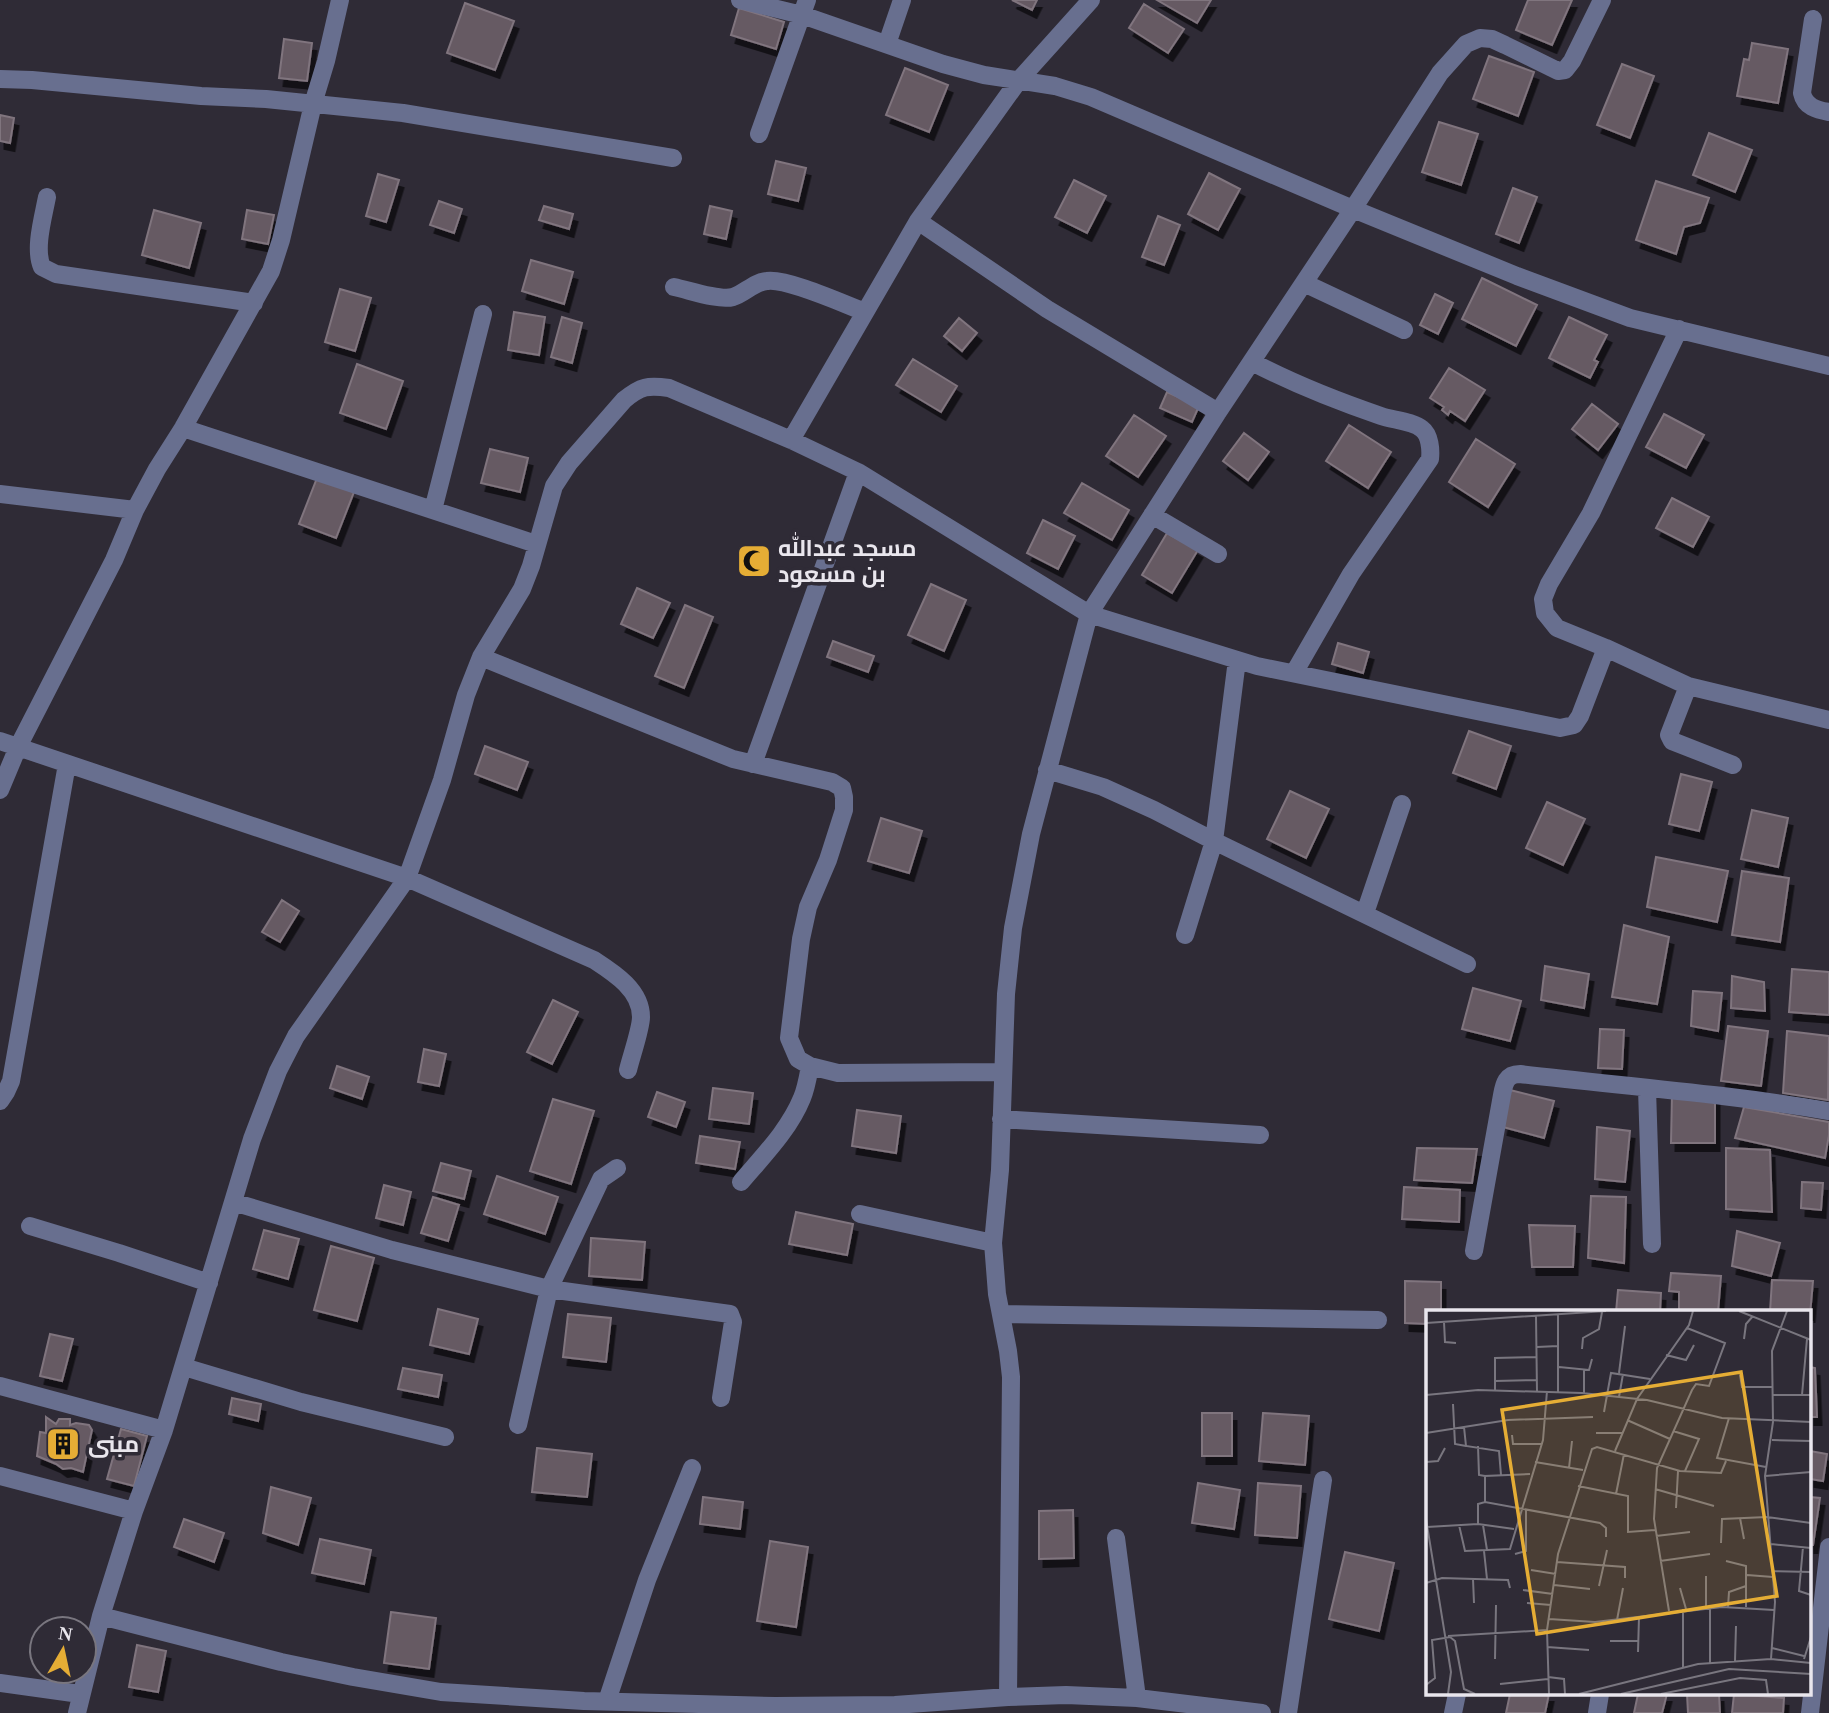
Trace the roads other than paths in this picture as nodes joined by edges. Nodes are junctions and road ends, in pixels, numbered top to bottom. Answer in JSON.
{"nodes":[{"id":1,"x":340,"y":0,"type":"edge"},
{"id":2,"x":740,"y":0,"type":"edge"},
{"id":3,"x":902,"y":0,"type":"edge"},
{"id":4,"x":1091,"y":0,"type":"edge"},
{"id":5,"x":1602,"y":0,"type":"edge"},
{"id":6,"x":804,"y":8,"type":"edge"},
{"id":7,"x":1813,"y":19,"type":"dead end"},
{"id":8,"x":887,"y":44,"type":"junction"},
{"id":9,"x":0,"y":79,"type":"edge"},
{"id":10,"x":1019,"y":80,"type":"junction"},
{"id":11,"x":313,"y":104,"type":"junction"},
{"id":12,"x":1829,"y":112,"type":"edge"},
{"id":13,"x":759,"y":134,"type":"dead end"},
{"id":14,"x":673,"y":158,"type":"dead end"},
{"id":15,"x":47,"y":197,"type":"dead end"},
{"id":16,"x":1353,"y":209,"type":"junction"},
{"id":17,"x":918,"y":221,"type":"junction"},
{"id":18,"x":1304,"y":283,"type":"junction"},
{"id":19,"x":674,"y":287,"type":"dead end"},
{"id":20,"x":254,"y":303,"type":"junction"},
{"id":21,"x":865,"y":312,"type":"junction"},
{"id":22,"x":483,"y":314,"type":"dead end"},
{"id":23,"x":1679,"y":329,"type":"junction"},
{"id":24,"x":1404,"y":330,"type":"dead end"},
{"id":25,"x":1252,"y":362,"type":"junction"},
{"id":26,"x":1829,"y":366,"type":"edge"},
{"id":27,"x":1217,"y":412,"type":"junction"},
{"id":28,"x":183,"y":428,"type":"junction"},
{"id":29,"x":791,"y":440,"type":"junction"},
{"id":30,"x":858,"y":472,"type":"junction"},
{"id":31,"x":0,"y":494,"type":"edge"},
{"id":32,"x":135,"y":510,"type":"junction"},
{"id":33,"x":433,"y":510,"type":"junction"},
{"id":34,"x":1152,"y":515,"type":"junction"},
{"id":35,"x":536,"y":544,"type":"junction"},
{"id":36,"x":1218,"y":554,"type":"dead end"},
{"id":37,"x":1089,"y":614,"type":"junction"},
{"id":38,"x":1606,"y":648,"type":"junction"},
{"id":39,"x":481,"y":657,"type":"junction"},
{"id":40,"x":1237,"y":660,"type":"junction"},
{"id":41,"x":1294,"y":673,"type":"junction"},
{"id":42,"x":1688,"y":686,"type":"junction"},
{"id":43,"x":1829,"y":720,"type":"edge"},
{"id":44,"x":0,"y":741,"type":"edge"},
{"id":45,"x":18,"y":747,"type":"junction"},
{"id":46,"x":66,"y":764,"type":"junction"},
{"id":47,"x":753,"y":764,"type":"junction"},
{"id":48,"x":1733,"y":765,"type":"dead end"},
{"id":49,"x":1047,"y":770,"type":"junction"},
{"id":50,"x":0,"y":790,"type":"edge"},
{"id":51,"x":1402,"y":804,"type":"dead end"},
{"id":52,"x":1214,"y":841,"type":"junction"},
{"id":53,"x":407,"y":878,"type":"junction"},
{"id":54,"x":1365,"y":913,"type":"junction"},
{"id":55,"x":1185,"y":935,"type":"dead end"},
{"id":56,"x":1467,"y":964,"type":"dead end"},
{"id":57,"x":810,"y":1066,"type":"junction"},
{"id":58,"x":628,"y":1070,"type":"dead end"},
{"id":59,"x":1002,"y":1072,"type":"junction"},
{"id":60,"x":1647,"y":1089,"type":"junction"},
{"id":61,"x":0,"y":1101,"type":"edge"},
{"id":62,"x":1829,"y":1111,"type":"edge"},
{"id":63,"x":1001,"y":1119,"type":"junction"},
{"id":64,"x":1260,"y":1135,"type":"dead end"},
{"id":65,"x":617,"y":1168,"type":"dead end"},
{"id":66,"x":741,"y":1182,"type":"dead end"},
{"id":67,"x":233,"y":1202,"type":"junction"},
{"id":68,"x":860,"y":1214,"type":"dead end"},
{"id":69,"x":30,"y":1226,"type":"dead end"},
{"id":70,"x":993,"y":1243,"type":"junction"},
{"id":71,"x":1653,"y":1244,"type":"dead end"},
{"id":72,"x":1474,"y":1251,"type":"dead end"},
{"id":73,"x":209,"y":1283,"type":"junction"},
{"id":74,"x":549,"y":1289,"type":"junction"},
{"id":75,"x":1001,"y":1314,"type":"junction"},
{"id":76,"x":1378,"y":1320,"type":"dead end"},
{"id":77,"x":184,"y":1367,"type":"junction"},
{"id":78,"x":0,"y":1386,"type":"edge"},
{"id":79,"x":721,"y":1398,"type":"dead end"},
{"id":80,"x":518,"y":1425,"type":"dead end"},
{"id":81,"x":164,"y":1430,"type":"junction"},
{"id":82,"x":445,"y":1437,"type":"dead end"},
{"id":83,"x":692,"y":1468,"type":"dead end"},
{"id":84,"x":0,"y":1476,"type":"edge"},
{"id":85,"x":1323,"y":1480,"type":"dead end"},
{"id":86,"x":134,"y":1511,"type":"junction"},
{"id":87,"x":1116,"y":1538,"type":"dead end"},
{"id":88,"x":1822,"y":1556,"type":"edge"},
{"id":89,"x":101,"y":1616,"type":"junction"},
{"id":90,"x":0,"y":1683,"type":"edge"},
{"id":91,"x":1812,"y":1687,"type":"edge"},
{"id":92,"x":80,"y":1694,"type":"junction"},
{"id":93,"x":1008,"y":1697,"type":"junction"},
{"id":94,"x":1137,"y":1698,"type":"junction"},
{"id":95,"x":607,"y":1701,"type":"junction"},
{"id":96,"x":1116,"y":1705,"type":"edge"},
{"id":97,"x":774,"y":1710,"type":"edge"},
{"id":98,"x":77,"y":1713,"type":"edge"},
{"id":99,"x":1262,"y":1713,"type":"edge"},
{"id":100,"x":1288,"y":1713,"type":"edge"}],
"edges":[{"from":1,"to":11,"type":"street"},
{"from":2,"to":6,"type":"street"},
{"from":3,"to":8,"type":"street"},
{"from":4,"to":10,"type":"street"},
{"from":5,"to":16,"type":"street"},
{"from":6,"to":8,"type":"street"},
{"from":6,"to":13,"type":"street"},
{"from":7,"to":12,"type":"street"},
{"from":8,"to":10,"type":"street"},
{"from":9,"to":11,"type":"street"},
{"from":10,"to":16,"type":"street"},
{"from":10,"to":17,"type":"street"},
{"from":11,"to":14,"type":"street"},
{"from":11,"to":20,"type":"street"},
{"from":15,"to":20,"type":"street"},
{"from":16,"to":18,"type":"street"},
{"from":16,"to":23,"type":"street"},
{"from":17,"to":21,"type":"street"},
{"from":17,"to":27,"type":"street"},
{"from":18,"to":24,"type":"street"},
{"from":18,"to":25,"type":"street"},
{"from":19,"to":21,"type":"street"},
{"from":20,"to":28,"type":"street"},
{"from":21,"to":29,"type":"street"},
{"from":22,"to":33,"type":"street"},
{"from":23,"to":26,"type":"street"},
{"from":23,"to":38,"type":"street"},
{"from":25,"to":27,"type":"street"},
{"from":25,"to":41,"type":"street"},
{"from":27,"to":34,"type":"street"},
{"from":28,"to":32,"type":"street"},
{"from":28,"to":33,"type":"street"},
{"from":29,"to":30,"type":"street"},
{"from":29,"to":35,"type":"street"},
{"from":30,"to":37,"type":"street"},
{"from":30,"to":47,"type":"street"},
{"from":31,"to":32,"type":"street"},
{"from":32,"to":45,"type":"street"},
{"from":33,"to":35,"type":"street"},
{"from":34,"to":36,"type":"street"},
{"from":34,"to":37,"type":"street"},
{"from":35,"to":39,"type":"street"},
{"from":37,"to":40,"type":"street"},
{"from":37,"to":49,"type":"street"},
{"from":38,"to":41,"type":"street"},
{"from":38,"to":42,"type":"street"},
{"from":39,"to":47,"type":"street"},
{"from":39,"to":53,"type":"street"},
{"from":40,"to":41,"type":"street"},
{"from":40,"to":52,"type":"street"},
{"from":42,"to":43,"type":"street"},
{"from":42,"to":48,"type":"street"},
{"from":44,"to":45,"type":"street"},
{"from":45,"to":46,"type":"street"},
{"from":45,"to":50,"type":"street"},
{"from":46,"to":53,"type":"street"},
{"from":46,"to":61,"type":"street"},
{"from":47,"to":57,"type":"street"},
{"from":49,"to":52,"type":"street"},
{"from":49,"to":59,"type":"street"},
{"from":51,"to":54,"type":"street"},
{"from":52,"to":54,"type":"street"},
{"from":52,"to":55,"type":"street"},
{"from":53,"to":58,"type":"street"},
{"from":53,"to":67,"type":"street"},
{"from":54,"to":56,"type":"street"},
{"from":57,"to":59,"type":"street"},
{"from":57,"to":66,"type":"street"},
{"from":59,"to":63,"type":"street"},
{"from":60,"to":62,"type":"street"},
{"from":60,"to":71,"type":"street"},
{"from":60,"to":72,"type":"street"},
{"from":63,"to":64,"type":"street"},
{"from":63,"to":70,"type":"street"},
{"from":65,"to":74,"type":"street"},
{"from":67,"to":73,"type":"street"},
{"from":67,"to":74,"type":"street"},
{"from":68,"to":70,"type":"street"},
{"from":69,"to":73,"type":"street"},
{"from":70,"to":75,"type":"street"},
{"from":73,"to":77,"type":"street"},
{"from":74,"to":79,"type":"street"},
{"from":74,"to":80,"type":"street"},
{"from":75,"to":76,"type":"street"},
{"from":75,"to":93,"type":"street"},
{"from":77,"to":81,"type":"street"},
{"from":77,"to":82,"type":"street"},
{"from":78,"to":81,"type":"street"},
{"from":81,"to":86,"type":"street"},
{"from":83,"to":95,"type":"street"},
{"from":84,"to":86,"type":"street"},
{"from":85,"to":100,"type":"street"},
{"from":86,"to":89,"type":"street"},
{"from":87,"to":94,"type":"street"},
{"from":88,"to":91,"type":"street"},
{"from":89,"to":92,"type":"street"},
{"from":89,"to":95,"type":"street"},
{"from":90,"to":92,"type":"street"},
{"from":92,"to":98,"type":"street"},
{"from":93,"to":96,"type":"street"},
{"from":93,"to":97,"type":"street"},
{"from":94,"to":96,"type":"street"},
{"from":94,"to":99,"type":"street"},
{"from":95,"to":97,"type":"street"}]}
